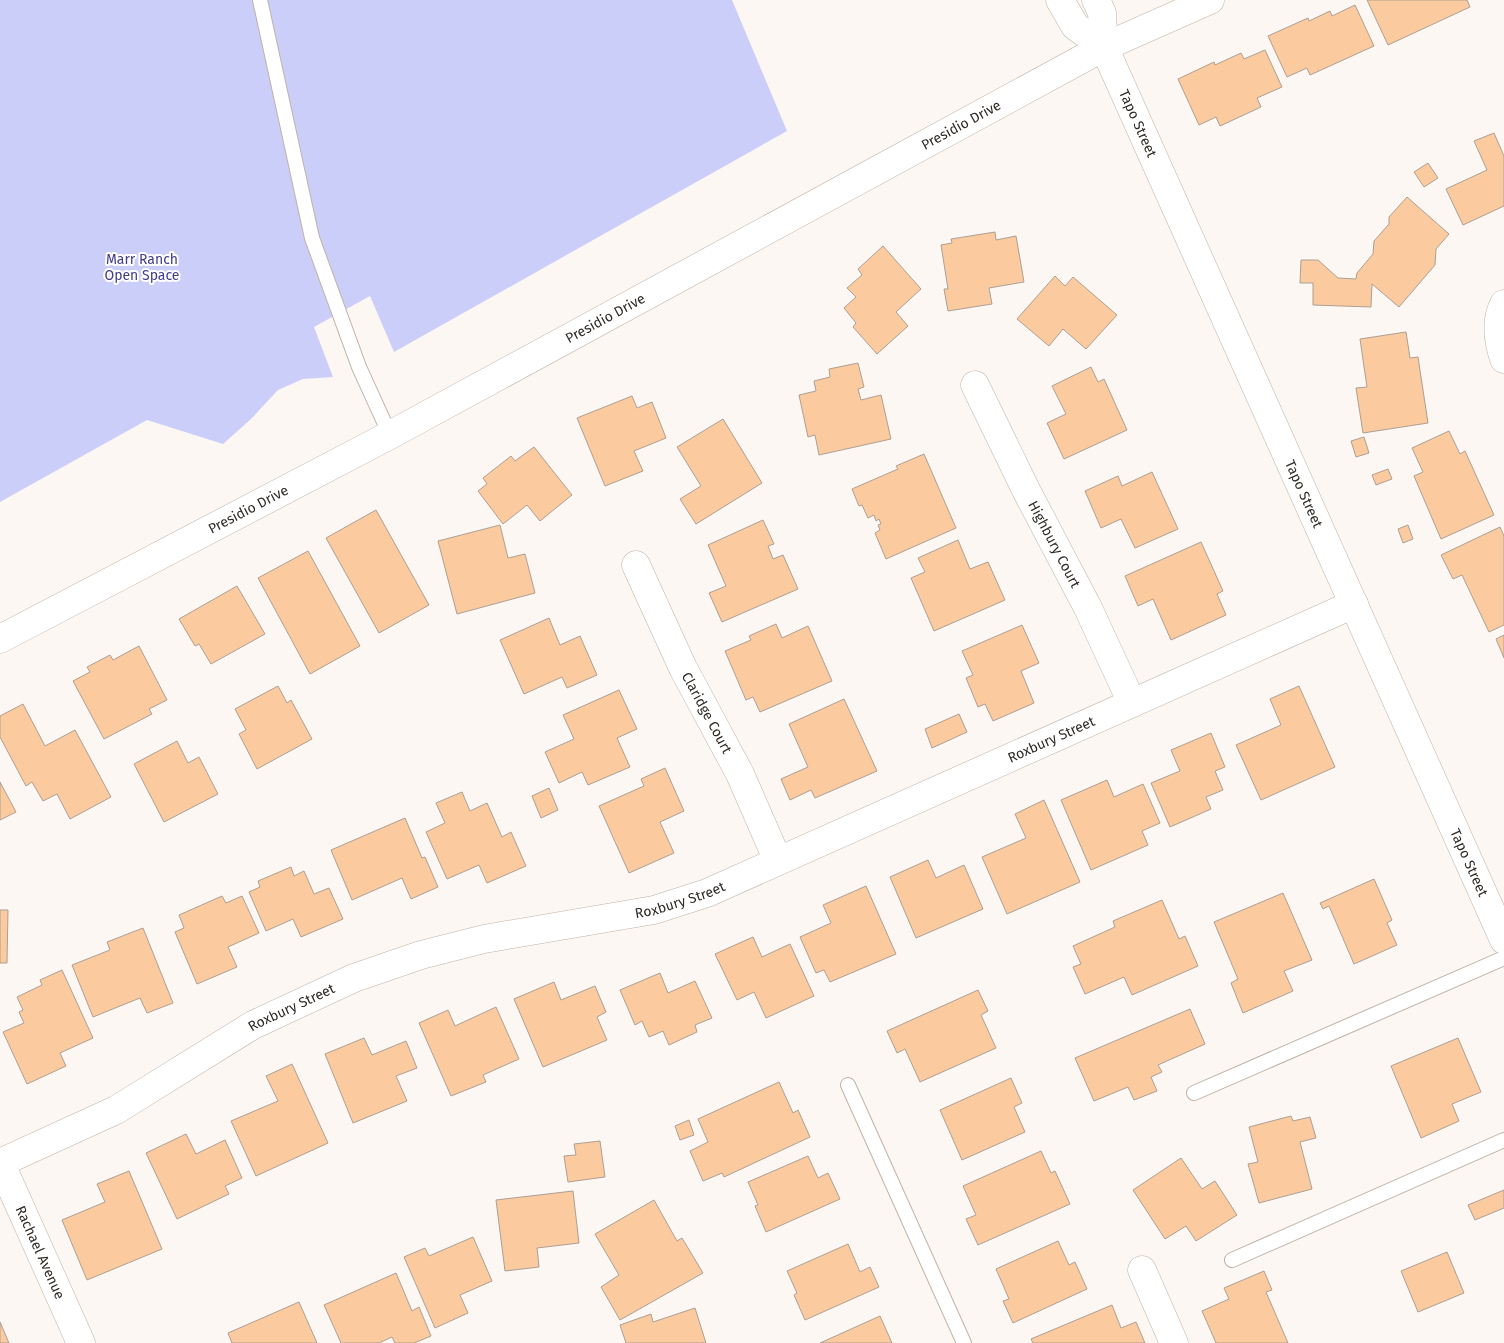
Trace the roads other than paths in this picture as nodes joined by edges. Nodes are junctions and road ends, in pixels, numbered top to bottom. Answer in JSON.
{"nodes":[{"id":1,"x":260,"y":0,"type":"edge"},
{"id":2,"x":1060,"y":0,"type":"edge"},
{"id":3,"x":1096,"y":0,"type":"edge"},
{"id":4,"x":1210,"y":0,"type":"edge"},
{"id":5,"x":1104,"y":47,"type":"junction"},
{"id":6,"x":1501,"y":314,"type":"edge"},
{"id":7,"x":1504,"y":359,"type":"edge"},
{"id":8,"x":975,"y":385,"type":"dead end"},
{"id":9,"x":390,"y":435,"type":"junction"},
{"id":10,"x":636,"y":565,"type":"dead end"},
{"id":11,"x":1354,"y":604,"type":"junction"},
{"id":12,"x":0,"y":639,"type":"edge"},
{"id":13,"x":1132,"y":703,"type":"junction"},
{"id":14,"x":778,"y":861,"type":"junction"},
{"id":15,"x":1504,"y":940,"type":"edge"},
{"id":16,"x":1504,"y":958,"type":"edge"},
{"id":17,"x":848,"y":1085,"type":"dead end"},
{"id":18,"x":1194,"y":1094,"type":"dead end"},
{"id":19,"x":1504,"y":1140,"type":"edge"},
{"id":20,"x":0,"y":1162,"type":"edge"},
{"id":21,"x":1232,"y":1260,"type":"dead end"},
{"id":22,"x":1142,"y":1270,"type":"dead end"},
{"id":23,"x":81,"y":1343,"type":"edge"},
{"id":24,"x":964,"y":1343,"type":"edge"},
{"id":25,"x":1174,"y":1343,"type":"edge"}],
"edges":[{"from":1,"to":9,"type":"lane"},
{"from":2,"to":5,"type":"street"},
{"from":3,"to":5,"type":"street"},
{"from":4,"to":5,"type":"street","name":"Presidio Drive"},
{"from":5,"to":9,"type":"street","name":"Presidio Drive"},
{"from":5,"to":11,"type":"street","name":"Tapo Street"},
{"from":6,"to":7,"type":"street"},
{"from":8,"to":13,"type":"street","name":"Highbury Court"},
{"from":9,"to":12,"type":"street","name":"Presidio Drive"},
{"from":10,"to":14,"type":"street","name":"Claridge Court"},
{"from":11,"to":13,"type":"street","name":"Roxbury Street"},
{"from":11,"to":15,"type":"street","name":"Tapo Street"},
{"from":13,"to":14,"type":"street","name":"Roxbury Street"},
{"from":14,"to":20,"type":"street","name":"Roxbury Street"},
{"from":16,"to":18,"type":"lane"},
{"from":17,"to":24,"type":"lane"},
{"from":19,"to":21,"type":"lane"},
{"from":20,"to":23,"type":"street","name":"Rachael Avenue"},
{"from":22,"to":25,"type":"street"}]}
